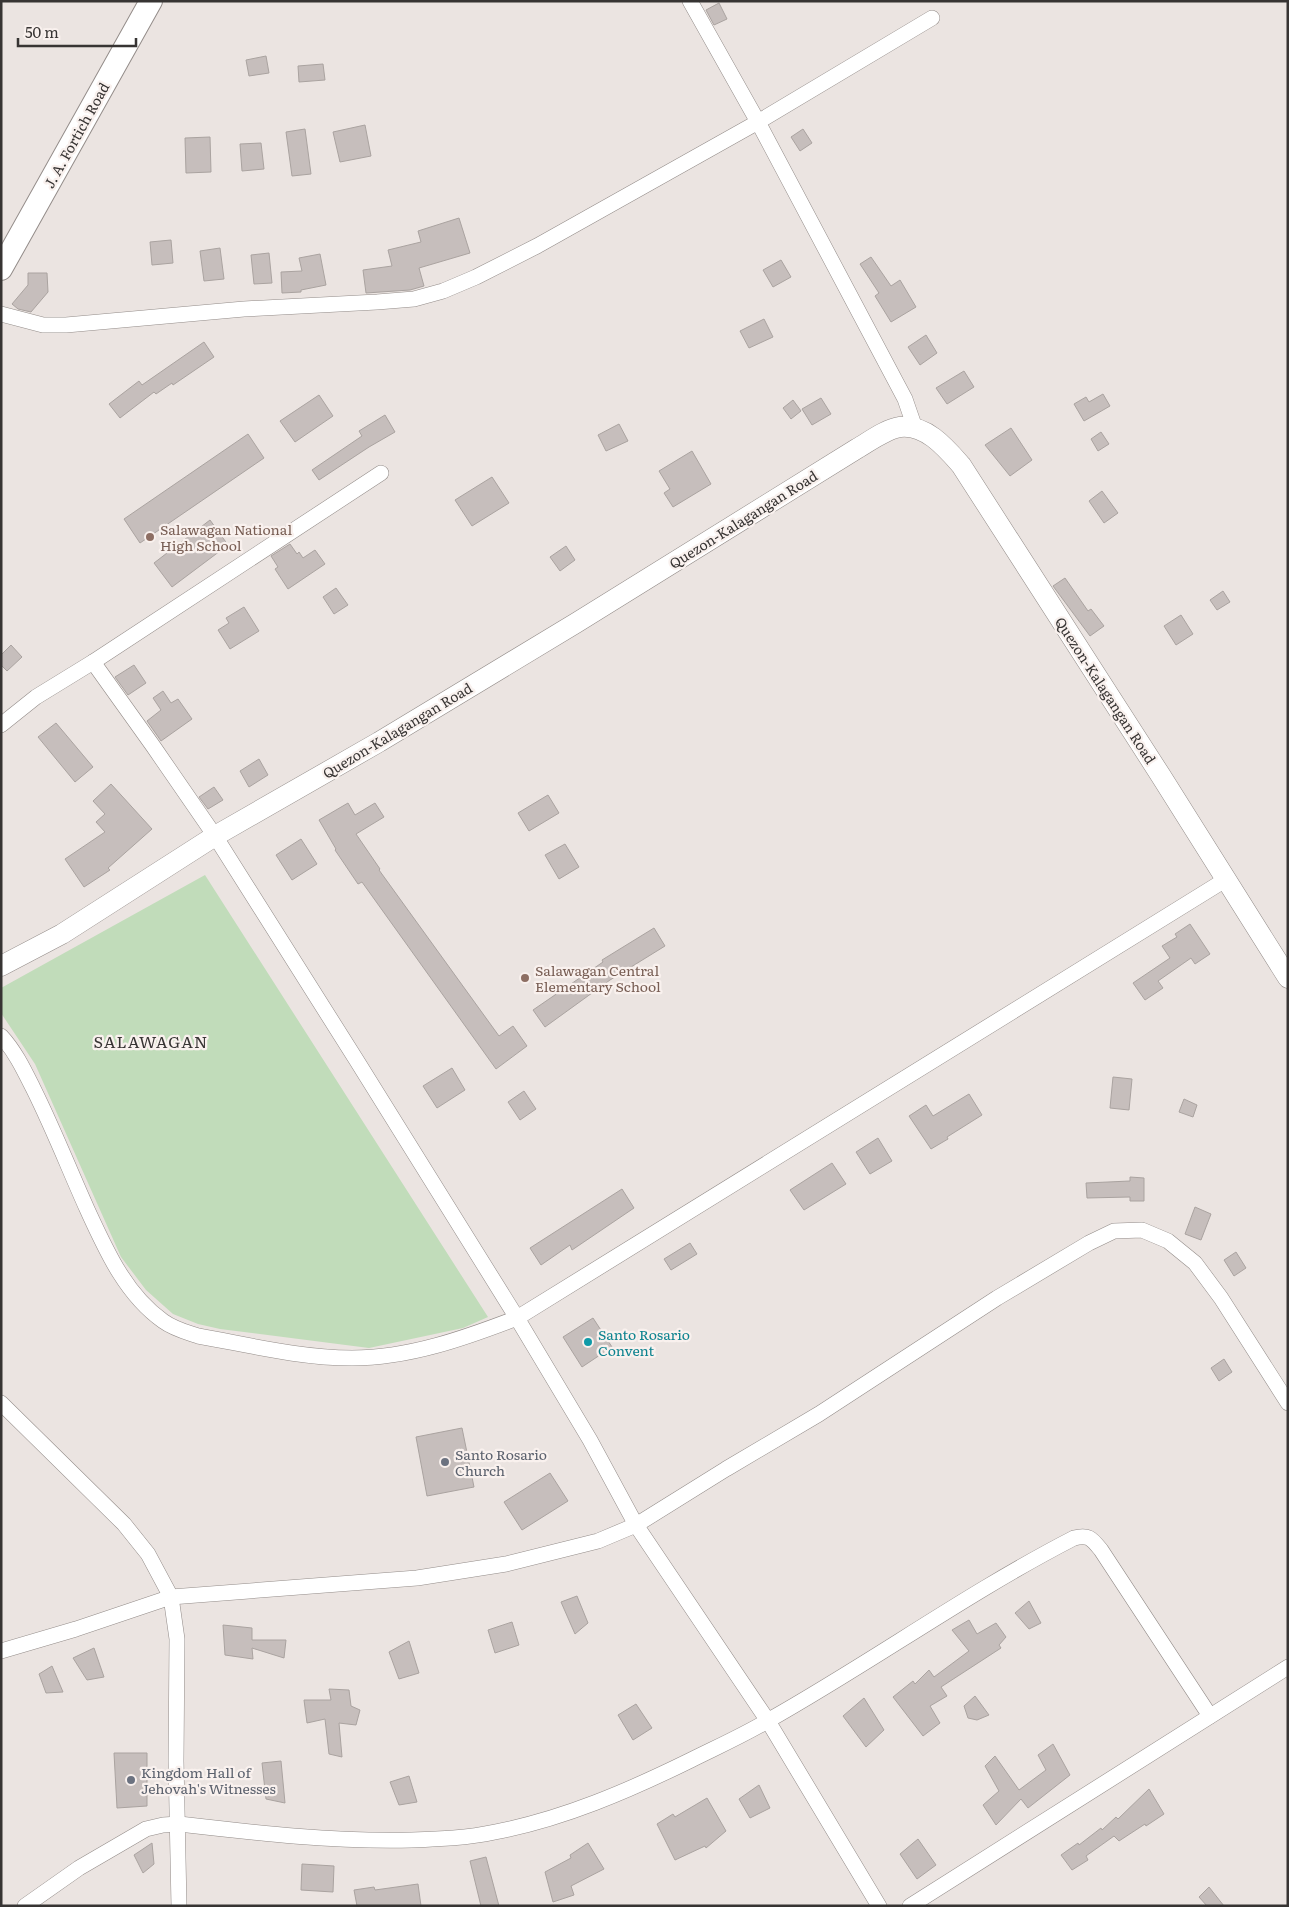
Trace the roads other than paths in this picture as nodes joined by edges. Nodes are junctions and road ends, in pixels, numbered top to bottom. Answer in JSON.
{"nodes":[{"id":1,"x":151,"y":1,"type":"edge"},
{"id":2,"x":690,"y":1,"type":"edge"},
{"id":3,"x":932,"y":18,"type":"dead end"},
{"id":4,"x":758,"y":122,"type":"junction"},
{"id":5,"x":1,"y":269,"type":"edge"},
{"id":6,"x":1,"y":314,"type":"edge"},
{"id":7,"x":915,"y":428,"type":"junction"},
{"id":8,"x":381,"y":473,"type":"dead end"},
{"id":9,"x":93,"y":662,"type":"junction"},
{"id":10,"x":1,"y":725,"type":"edge"},
{"id":11,"x":215,"y":836,"type":"junction"},
{"id":12,"x":1225,"y":880,"type":"junction"},
{"id":13,"x":1,"y":966,"type":"edge"},
{"id":14,"x":1288,"y":978,"type":"edge"},
{"id":15,"x":1,"y":1036,"type":"edge"},
{"id":16,"x":517,"y":1318,"type":"junction"},
{"id":17,"x":1,"y":1403,"type":"edge"},
{"id":18,"x":1288,"y":1403,"type":"edge"},
{"id":19,"x":636,"y":1525,"type":"junction"},
{"id":20,"x":172,"y":1597,"type":"junction"},
{"id":21,"x":1,"y":1651,"type":"edge"},
{"id":22,"x":1288,"y":1668,"type":"edge"},
{"id":23,"x":1210,"y":1716,"type":"junction"},
{"id":24,"x":768,"y":1721,"type":"junction"},
{"id":25,"x":179,"y":1824,"type":"junction"},
{"id":26,"x":24,"y":1906,"type":"edge"},
{"id":27,"x":179,"y":1906,"type":"edge"},
{"id":28,"x":879,"y":1906,"type":"edge"},
{"id":29,"x":910,"y":1906,"type":"edge"}],
"edges":[{"from":1,"to":5,"type":"highway","name":"J. A. Fortich Road"},
{"from":2,"to":4,"type":"street"},
{"from":3,"to":4,"type":"street"},
{"from":4,"to":6,"type":"street"},
{"from":4,"to":7,"type":"street"},
{"from":7,"to":11,"type":"main road","name":"Quezon-Kalagangan Road"},
{"from":7,"to":12,"type":"main road","name":"Quezon-Kalagangan Road"},
{"from":8,"to":9,"type":"street"},
{"from":9,"to":10,"type":"street"},
{"from":9,"to":11,"type":"street"},
{"from":11,"to":13,"type":"main road","name":"Quezon-Kalagangan Road"},
{"from":11,"to":16,"type":"street"},
{"from":12,"to":14,"type":"main road","name":"Quezon-Kalagangan Road"},
{"from":12,"to":16,"type":"street"},
{"from":15,"to":16,"type":"street"},
{"from":16,"to":19,"type":"street"},
{"from":17,"to":20,"type":"street"},
{"from":18,"to":19,"type":"street"},
{"from":19,"to":20,"type":"street"},
{"from":19,"to":24,"type":"street"},
{"from":20,"to":21,"type":"street"},
{"from":20,"to":25,"type":"street"},
{"from":22,"to":23,"type":"street"},
{"from":23,"to":24,"type":"street"},
{"from":23,"to":29,"type":"street"},
{"from":24,"to":25,"type":"street"},
{"from":24,"to":28,"type":"street"},
{"from":25,"to":26,"type":"street"},
{"from":25,"to":27,"type":"street"}]}
